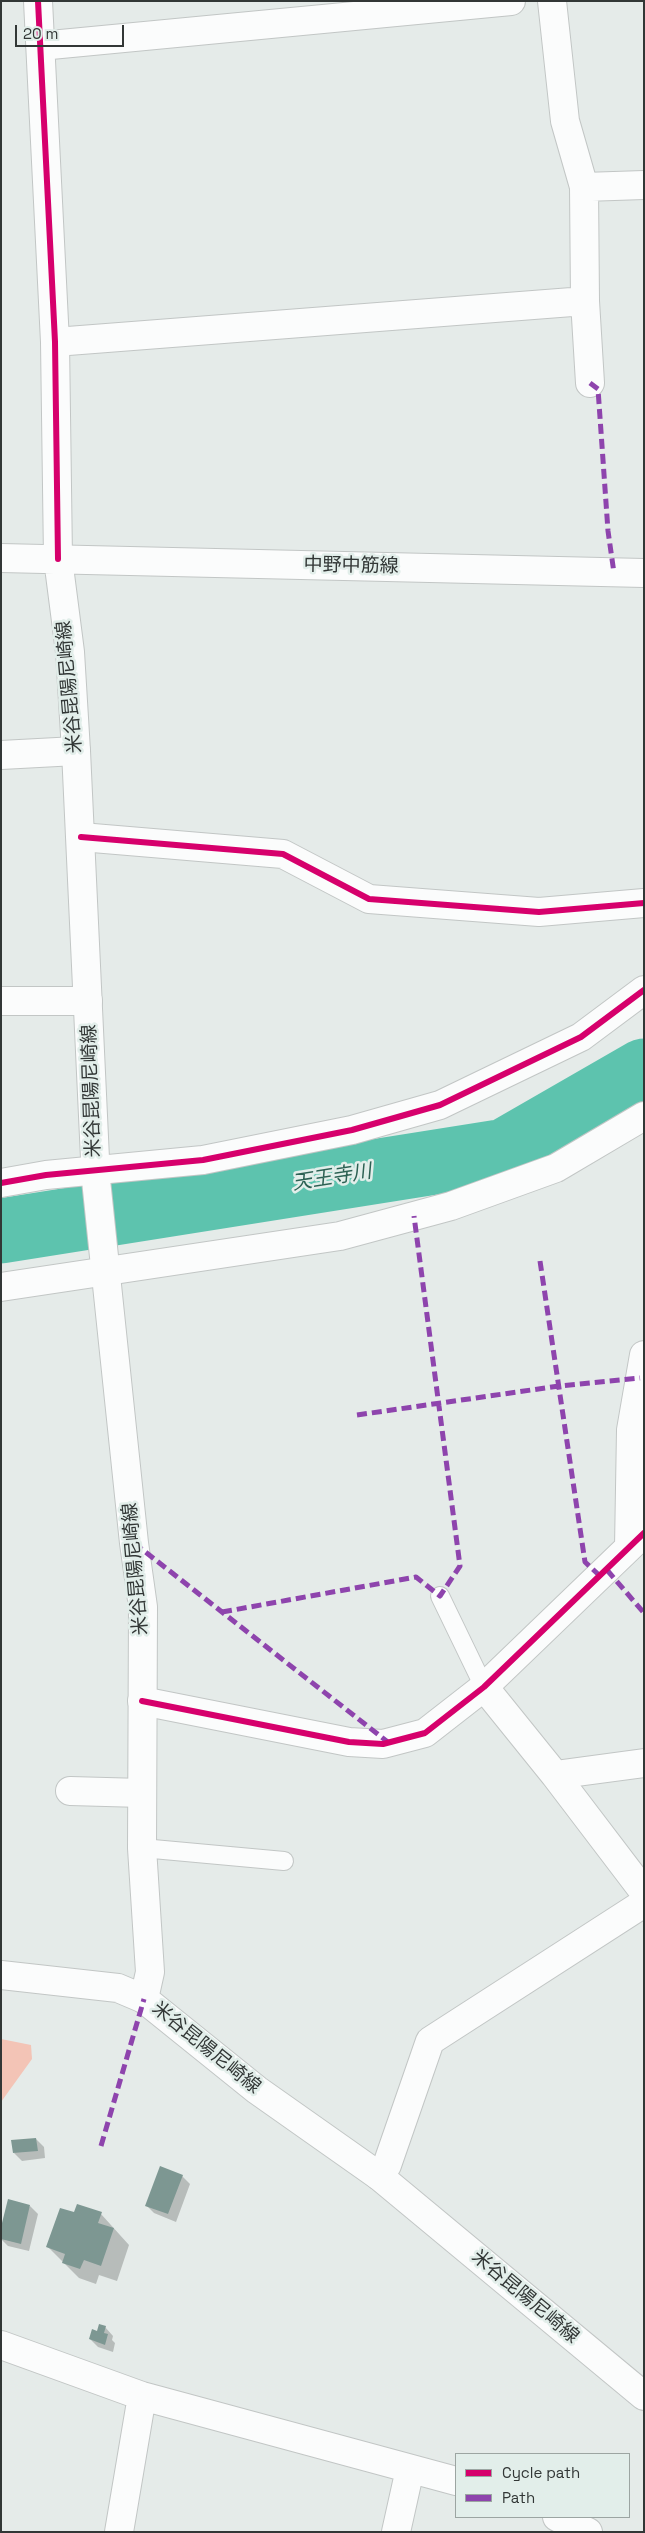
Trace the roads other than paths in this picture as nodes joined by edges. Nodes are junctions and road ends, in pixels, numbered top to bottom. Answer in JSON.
{"nodes":[{"id":1,"x":38,"y":1,"type":"edge"},
{"id":2,"x":511,"y":1,"type":"edge"},
{"id":3,"x":552,"y":1,"type":"edge"},
{"id":4,"x":40,"y":46,"type":"junction"},
{"id":5,"x":644,"y":184,"type":"edge"},
{"id":6,"x":584,"y":187,"type":"junction"},
{"id":7,"x":585,"y":301,"type":"junction"},
{"id":8,"x":55,"y":342,"type":"junction"},
{"id":9,"x":590,"y":383,"type":"dead end"},
{"id":10,"x":1,"y":558,"type":"edge"},
{"id":11,"x":58,"y":559,"type":"junction"},
{"id":12,"x":644,"y":573,"type":"edge"},
{"id":13,"x":76,"y":751,"type":"junction"},
{"id":14,"x":1,"y":755,"type":"edge"},
{"id":15,"x":81,"y":837,"type":"junction"},
{"id":16,"x":644,"y":903,"type":"edge"},
{"id":17,"x":644,"y":990,"type":"edge"},
{"id":18,"x":1,"y":1001,"type":"edge"},
{"id":19,"x":88,"y":1001,"type":"junction"},
{"id":20,"x":644,"y":1116,"type":"edge"},
{"id":21,"x":96,"y":1175,"type":"junction"},
{"id":22,"x":1,"y":1183,"type":"edge"},
{"id":23,"x":104,"y":1262,"type":"junction"},
{"id":24,"x":1,"y":1287,"type":"edge"},
{"id":25,"x":644,"y":1355,"type":"edge"},
{"id":26,"x":636,"y":1540,"type":"edge"},
{"id":27,"x":440,"y":1596,"type":"dead end"},
{"id":28,"x":484,"y":1687,"type":"junction"},
{"id":29,"x":142,"y":1701,"type":"junction"},
{"id":30,"x":644,"y":1763,"type":"edge"},
{"id":31,"x":555,"y":1775,"type":"junction"},
{"id":32,"x":70,"y":1791,"type":"dead end"},
{"id":33,"x":142,"y":1793,"type":"junction"},
{"id":34,"x":142,"y":1848,"type":"junction"},
{"id":35,"x":284,"y":1861,"type":"dead end"},
{"id":36,"x":644,"y":1892,"type":"edge"},
{"id":37,"x":644,"y":1903,"type":"edge"},
{"id":38,"x":1,"y":1975,"type":"edge"},
{"id":39,"x":144,"y":1999,"type":"junction"},
{"id":40,"x":379,"y":2176,"type":"junction"},
{"id":41,"x":1,"y":2345,"type":"edge"},
{"id":42,"x":142,"y":2396,"type":"junction"},
{"id":43,"x":644,"y":2396,"type":"edge"},
{"id":44,"x":410,"y":2470,"type":"junction"},
{"id":45,"x":455,"y":2481,"type":"edge"},
{"id":46,"x":559,"y":2518,"type":"edge"},
{"id":47,"x":119,"y":2532,"type":"edge"},
{"id":48,"x":396,"y":2532,"type":"edge"},
{"id":49,"x":588,"y":2532,"type":"edge"}],
"edges":[{"from":1,"to":4,"type":"street","name":"米谷昆陽尼崎線"},
{"from":2,"to":4,"type":"street"},
{"from":3,"to":6,"type":"street"},
{"from":4,"to":8,"type":"street","name":"米谷昆陽尼崎線"},
{"from":5,"to":6,"type":"street"},
{"from":6,"to":7,"type":"street"},
{"from":7,"to":8,"type":"street"},
{"from":7,"to":9,"type":"street"},
{"from":8,"to":11,"type":"street","name":"米谷昆陽尼崎線"},
{"from":10,"to":11,"type":"street"},
{"from":11,"to":12,"type":"street","name":"中野中筋線"},
{"from":11,"to":13,"type":"street","name":"米谷昆陽尼崎線"},
{"from":13,"to":14,"type":"street"},
{"from":13,"to":15,"type":"street","name":"米谷昆陽尼崎線"},
{"from":15,"to":16,"type":"street"},
{"from":15,"to":19,"type":"street","name":"米谷昆陽尼崎線"},
{"from":17,"to":21,"type":"street"},
{"from":18,"to":19,"type":"street"},
{"from":19,"to":21,"type":"street","name":"米谷昆陽尼崎線"},
{"from":20,"to":23,"type":"street"},
{"from":21,"to":22,"type":"street"},
{"from":21,"to":23,"type":"street","name":"米谷昆陽尼崎線"},
{"from":23,"to":24,"type":"street"},
{"from":23,"to":29,"type":"street","name":"米谷昆陽尼崎線"},
{"from":25,"to":26,"type":"street"},
{"from":26,"to":28,"type":"street"},
{"from":27,"to":28,"type":"lane"},
{"from":28,"to":29,"type":"street"},
{"from":28,"to":31,"type":"street"},
{"from":29,"to":33,"type":"street","name":"米谷昆陽尼崎線"},
{"from":30,"to":31,"type":"street"},
{"from":31,"to":36,"type":"street"},
{"from":32,"to":33,"type":"street"},
{"from":33,"to":34,"type":"street","name":"米谷昆陽尼崎線"},
{"from":34,"to":35,"type":"lane"},
{"from":34,"to":39,"type":"street","name":"米谷昆陽尼崎線"},
{"from":37,"to":40,"type":"street"},
{"from":38,"to":39,"type":"street"},
{"from":39,"to":40,"type":"street","name":"米谷昆陽尼崎線"},
{"from":40,"to":43,"type":"street","name":"米谷昆陽尼崎線"},
{"from":41,"to":42,"type":"street"},
{"from":42,"to":44,"type":"street"},
{"from":42,"to":47,"type":"street"},
{"from":44,"to":45,"type":"street"},
{"from":44,"to":48,"type":"street"},
{"from":46,"to":49,"type":"street"}]}
